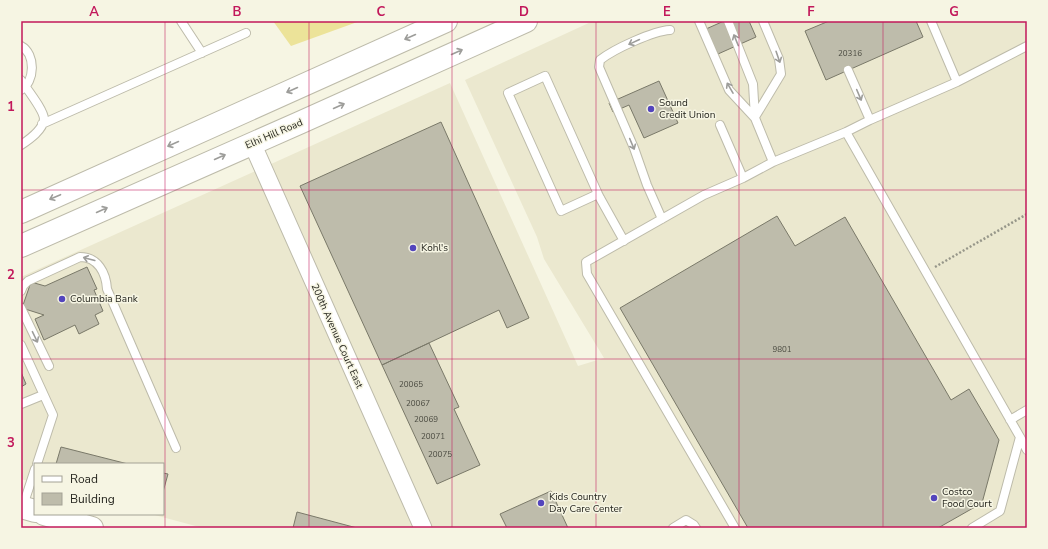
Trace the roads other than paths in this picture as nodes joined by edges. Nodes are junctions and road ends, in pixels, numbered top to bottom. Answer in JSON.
{"nodes":[{"id":1,"x":181,"y":21,"type":"edge"},
{"id":2,"x":446,"y":21,"type":"edge"},
{"id":3,"x":526,"y":21,"type":"edge"},
{"id":4,"x":698,"y":21,"type":"edge"},
{"id":5,"x":728,"y":21,"type":"edge"},
{"id":6,"x":762,"y":21,"type":"edge"},
{"id":7,"x":931,"y":21,"type":"edge"},
{"id":8,"x":670,"y":30,"type":"dead end"},
{"id":9,"x":246,"y":33,"type":"dead end"},
{"id":10,"x":21,"y":46,"type":"edge"},
{"id":11,"x":1027,"y":46,"type":"edge"},
{"id":12,"x":202,"y":53,"type":"junction"},
{"id":13,"x":848,"y":70,"type":"dead end"},
{"id":14,"x":957,"y":82,"type":"junction"},
{"id":15,"x":23,"y":86,"type":"edge"},
{"id":16,"x":755,"y":118,"type":"junction"},
{"id":17,"x":870,"y":120,"type":"junction"},
{"id":18,"x":42,"y":124,"type":"junction"},
{"id":19,"x":720,"y":125,"type":"dead end"},
{"id":20,"x":846,"y":132,"type":"junction"},
{"id":21,"x":252,"y":143,"type":"junction"},
{"id":22,"x":21,"y":145,"type":"edge"},
{"id":23,"x":773,"y":162,"type":"junction"},
{"id":24,"x":743,"y":178,"type":"junction"},
{"id":25,"x":598,"y":194,"type":"junction"},
{"id":26,"x":21,"y":212,"type":"edge"},
{"id":27,"x":662,"y":219,"type":"junction"},
{"id":28,"x":624,"y":241,"type":"junction"},
{"id":29,"x":21,"y":246,"type":"edge"},
{"id":30,"x":21,"y":291,"type":"edge"},
{"id":31,"x":21,"y":308,"type":"edge"},
{"id":32,"x":21,"y":345,"type":"edge"},
{"id":33,"x":49,"y":366,"type":"dead end"},
{"id":34,"x":44,"y":394,"type":"junction"},
{"id":35,"x":21,"y":404,"type":"edge"},
{"id":36,"x":1027,"y":410,"type":"edge"},
{"id":37,"x":1010,"y":420,"type":"junction"},
{"id":38,"x":1020,"y":437,"type":"junction"},
{"id":39,"x":176,"y":448,"type":"dead end"},
{"id":40,"x":1027,"y":450,"type":"edge"},
{"id":41,"x":37,"y":463,"type":"edge"},
{"id":42,"x":34,"y":473,"type":"edge"},
{"id":43,"x":26,"y":508,"type":"edge"},
{"id":44,"x":47,"y":515,"type":"edge"},
{"id":45,"x":92,"y":528,"type":"edge"},
{"id":46,"x":423,"y":528,"type":"edge"},
{"id":47,"x":673,"y":528,"type":"edge"},
{"id":48,"x":696,"y":528,"type":"edge"},
{"id":49,"x":734,"y":528,"type":"edge"},
{"id":50,"x":972,"y":528,"type":"edge"}],
"edges":[{"from":1,"to":12,"type":"lane"},
{"from":2,"to":26,"type":"main road","one_way":true},
{"from":21,"to":3,"type":"main road","name":"Elhi Hill Road","one_way":true},
{"from":16,"to":4,"type":"lane","one_way":true},
{"from":16,"to":5,"type":"lane","one_way":true},
{"from":6,"to":16,"type":"lane","one_way":true},
{"from":7,"to":14,"type":"lane"},
{"from":8,"to":27,"type":"lane","one_way":true},
{"from":9,"to":12,"type":"lane"},
{"from":10,"to":15,"type":"lane"},
{"from":11,"to":14,"type":"lane"},
{"from":12,"to":18,"type":"lane"},
{"from":13,"to":17,"type":"lane","one_way":true},
{"from":14,"to":17,"type":"lane"},
{"from":15,"to":18,"type":"lane"},
{"from":16,"to":23,"type":"lane"},
{"from":17,"to":20,"type":"lane"},
{"from":18,"to":22,"type":"lane"},
{"from":19,"to":24,"type":"lane"},
{"from":20,"to":23,"type":"lane"},
{"from":20,"to":37,"type":"lane"},
{"from":29,"to":21,"type":"main road","name":"Elhi Hill Road","one_way":true},
{"from":21,"to":46,"type":"street","name":"200th Avenue Court East"},
{"from":23,"to":24,"type":"lane"},
{"from":24,"to":27,"type":"lane"},
{"from":25,"to":25,"type":"lane"},
{"from":25,"to":28,"type":"lane"},
{"from":27,"to":28,"type":"lane"},
{"from":28,"to":49,"type":"lane"},
{"from":39,"to":30,"type":"lane","one_way":true},
{"from":31,"to":33,"type":"lane","one_way":true},
{"from":32,"to":34,"type":"lane"},
{"from":34,"to":35,"type":"lane"},
{"from":34,"to":41,"type":"lane"},
{"from":36,"to":37,"type":"lane"},
{"from":37,"to":38,"type":"lane"},
{"from":38,"to":40,"type":"lane"},
{"from":38,"to":50,"type":"lane"},
{"from":42,"to":43,"type":"lane"},
{"from":44,"to":45,"type":"main road"},
{"from":47,"to":48,"type":"lane"}]}
